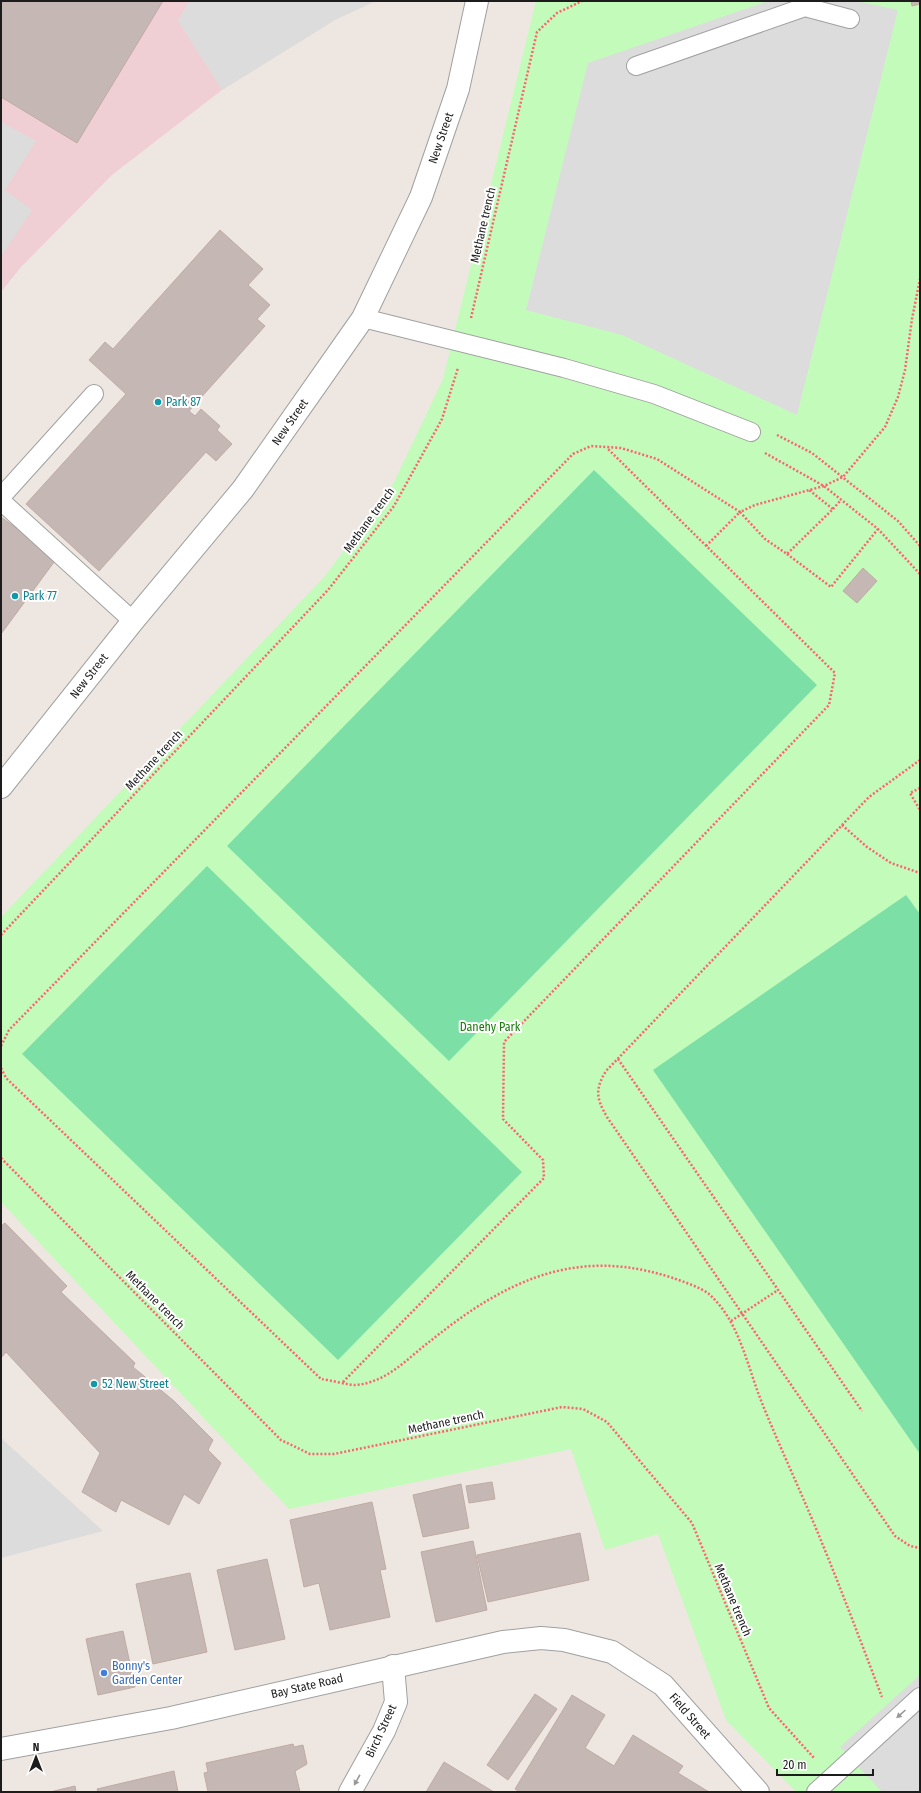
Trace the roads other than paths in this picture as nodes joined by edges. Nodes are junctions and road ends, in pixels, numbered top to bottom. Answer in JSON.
{"nodes":[{"id":1,"x":477,"y":1,"type":"edge"},
{"id":2,"x":850,"y":19,"type":"dead end"},
{"id":3,"x":636,"y":66,"type":"dead end"},
{"id":4,"x":363,"y":318,"type":"junction"},
{"id":5,"x":94,"y":394,"type":"dead end"},
{"id":6,"x":752,"y":432,"type":"road end"},
{"id":7,"x":1,"y":497,"type":"edge"},
{"id":8,"x":1,"y":501,"type":"edge"},
{"id":9,"x":133,"y":621,"type":"junction"},
{"id":10,"x":1,"y":787,"type":"edge"},
{"id":11,"x":612,"y":1652,"type":"joint"},
{"id":12,"x":393,"y":1666,"type":"junction"},
{"id":13,"x":920,"y":1698,"type":"edge"},
{"id":14,"x":1,"y":1750,"type":"edge"},
{"id":15,"x":350,"y":1792,"type":"edge"},
{"id":16,"x":758,"y":1792,"type":"edge"},
{"id":17,"x":816,"y":1792,"type":"edge"}],
"edges":[{"from":1,"to":4,"type":"street","name":"New Street"},
{"from":2,"to":3,"type":"lane"},
{"from":4,"to":6,"type":"lane"},
{"from":4,"to":9,"type":"street","name":"New Street"},
{"from":5,"to":7,"type":"lane"},
{"from":8,"to":9,"type":"lane"},
{"from":9,"to":10,"type":"street","name":"New Street"},
{"from":11,"to":12,"type":"street","name":"Bay State Road"},
{"from":11,"to":16,"type":"street","name":"Field Street"},
{"from":12,"to":14,"type":"street","name":"Bay State Road"},
{"from":12,"to":15,"type":"street","name":"Birch Street","one_way":true},
{"from":13,"to":17,"type":"lane","one_way":true}]}
